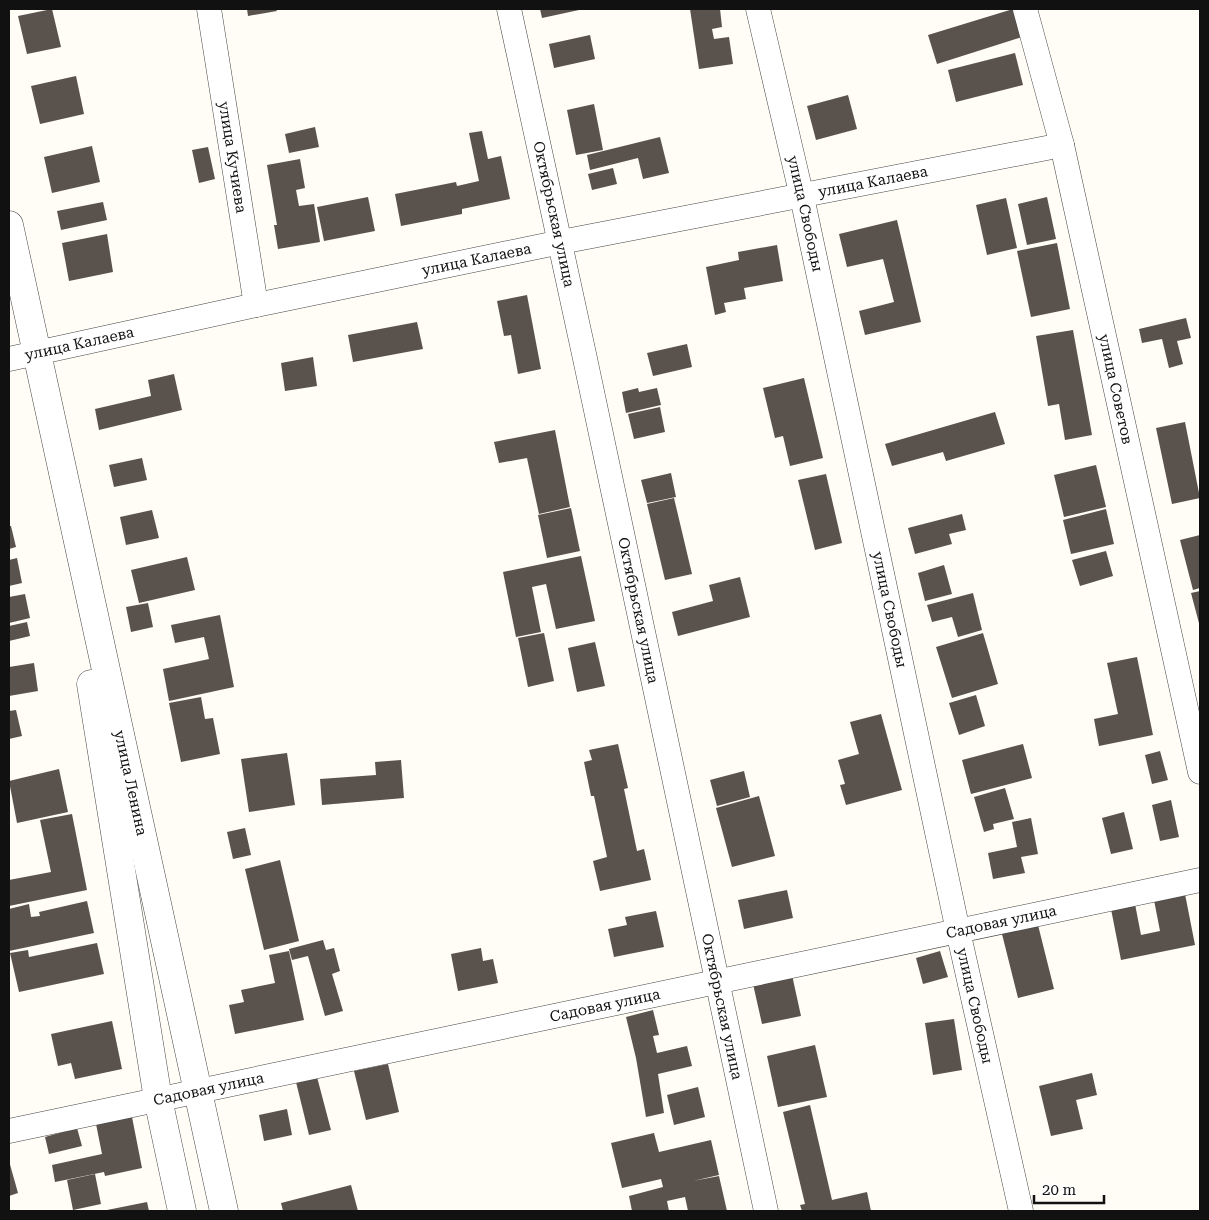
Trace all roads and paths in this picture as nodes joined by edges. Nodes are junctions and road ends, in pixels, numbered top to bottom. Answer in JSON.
{"nodes":[{"id":1,"x":209,"y":9,"type":"edge"},
{"id":2,"x":509,"y":9,"type":"edge"},
{"id":3,"x":758,"y":9,"type":"edge"},
{"id":4,"x":1025,"y":9,"type":"edge"},
{"id":5,"x":1062,"y":145,"type":"junction"},
{"id":6,"x":802,"y":197,"type":"junction"},
{"id":7,"x":9,"y":224,"type":"edge"},
{"id":8,"x":561,"y":242,"type":"junction"},
{"id":9,"x":256,"y":304,"type":"junction"},
{"id":10,"x":37,"y":354,"type":"junction"},
{"id":11,"x":9,"y":359,"type":"edge"},
{"id":12,"x":1200,"y":772,"type":"edge"},
{"id":13,"x":1200,"y":880,"type":"edge"},
{"id":14,"x":958,"y":932,"type":"junction"},
{"id":15,"x":716,"y":982,"type":"junction"},
{"id":16,"x":197,"y":1091,"type":"junction"},
{"id":17,"x":158,"y":1099,"type":"junction"},
{"id":18,"x":9,"y":1131,"type":"edge"},
{"id":19,"x":182,"y":1211,"type":"edge"},
{"id":20,"x":224,"y":1211,"type":"edge"},
{"id":21,"x":766,"y":1211,"type":"edge"},
{"id":22,"x":1021,"y":1211,"type":"edge"}],
"edges":[{"from":1,"to":9,"type":"street","name":"улица Кучиева"},
{"from":2,"to":8,"type":"street","name":"Октябрьская улица"},
{"from":3,"to":6,"type":"street","name":"улица Свободы"},
{"from":4,"to":5,"type":"street","name":"улица Советов"},
{"from":5,"to":6,"type":"street","name":"улица Калаева"},
{"from":5,"to":12,"type":"street","name":"улица Советов"},
{"from":6,"to":8,"type":"street","name":"улица Калаева"},
{"from":6,"to":14,"type":"street","name":"улица Свободы"},
{"from":7,"to":10,"type":"street","name":"улица Ленина"},
{"from":8,"to":9,"type":"street","name":"улица Калаева"},
{"from":8,"to":15,"type":"street","name":"Октябрьская улица"},
{"from":9,"to":10,"type":"street","name":"улица Калаева"},
{"from":10,"to":11,"type":"street","name":"улица Калаева"},
{"from":10,"to":16,"type":"street","name":"улица Ленина"},
{"from":10,"to":17,"type":"street","name":"улица Ленина"},
{"from":13,"to":14,"type":"street","name":"Садовая улица"},
{"from":14,"to":15,"type":"street","name":"Садовая улица"},
{"from":14,"to":22,"type":"street","name":"улица Свободы"},
{"from":15,"to":16,"type":"street","name":"Садовая улица"},
{"from":15,"to":21,"type":"street","name":"Октябрьская улица"},
{"from":16,"to":17,"type":"street","name":"Садовая улица"},
{"from":16,"to":20,"type":"street","name":"улица Ленина"},
{"from":17,"to":18,"type":"street","name":"Садовая улица"},
{"from":17,"to":19,"type":"street","name":"улица Ленина"}]}
